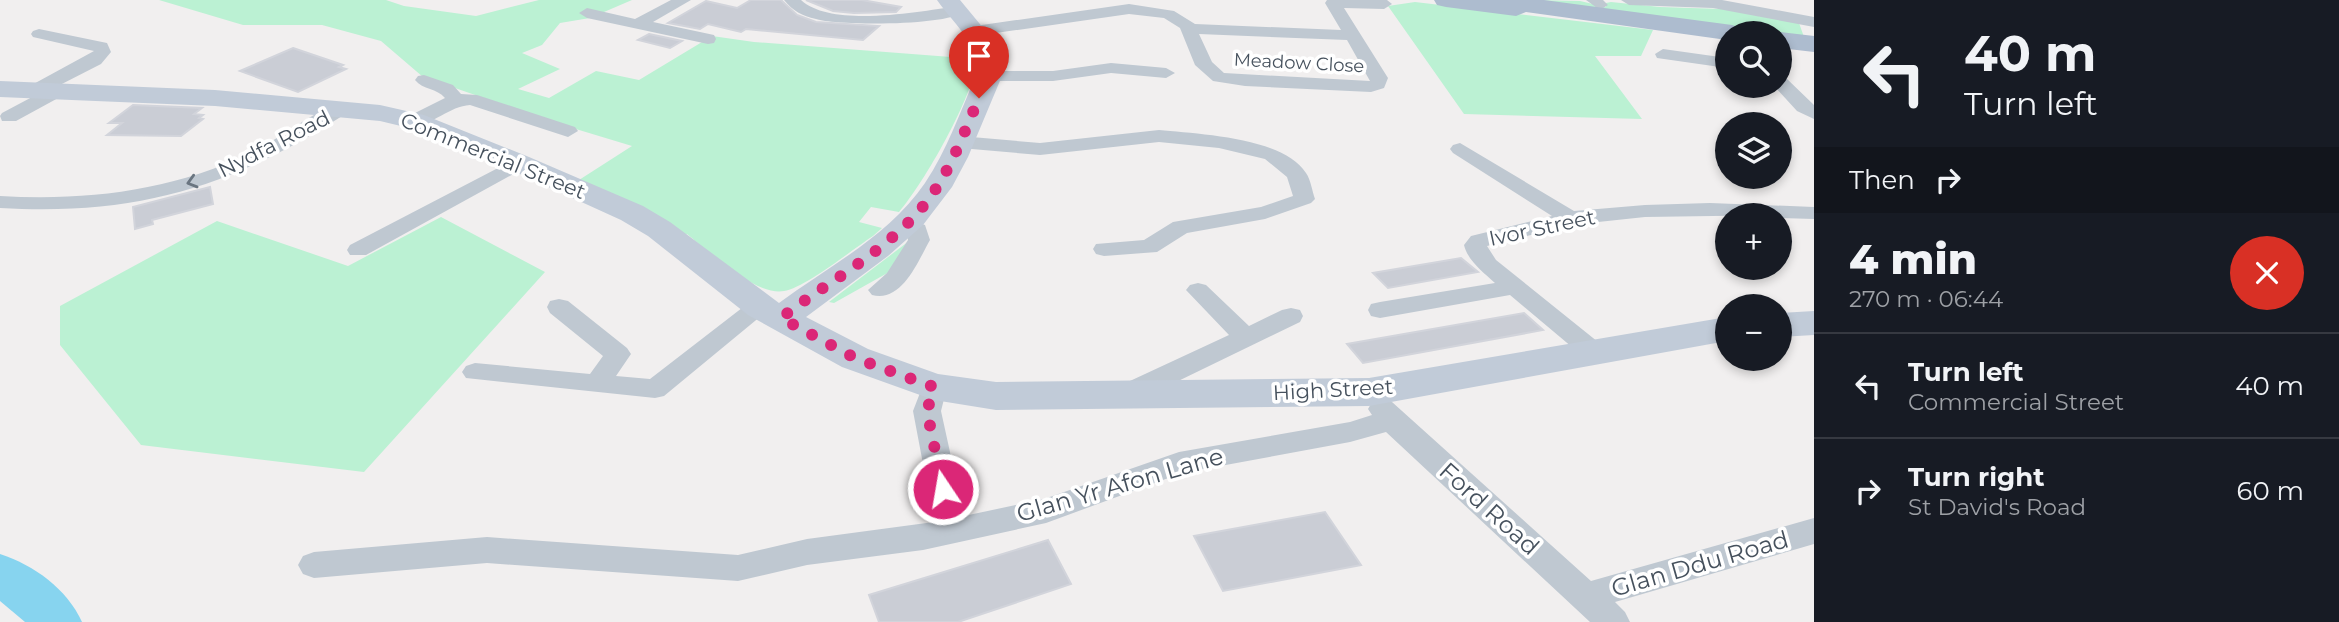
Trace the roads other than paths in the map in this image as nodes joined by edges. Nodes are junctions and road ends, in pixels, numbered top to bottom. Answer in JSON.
{"nodes":[{"id":1,"x":683,"y":0,"type":"edge"},
{"id":2,"x":792,"y":0,"type":"edge"},
{"id":3,"x":1446,"y":0,"type":"edge"},
{"id":4,"x":1629,"y":0,"type":"edge"},
{"id":5,"x":1788,"y":0,"type":"edge"},
{"id":6,"x":1502,"y":3,"type":"edge"},
{"id":7,"x":1384,"y":4,"type":"dead end"},
{"id":8,"x":1597,"y":7,"type":"edge"},
{"id":9,"x":587,"y":13,"type":"dead end"},
{"id":10,"x":960,"y":14,"type":"edge"},
{"id":11,"x":1763,"y":21,"type":"edge"},
{"id":12,"x":1785,"y":21,"type":"edge"},
{"id":13,"x":1814,"y":22,"type":"edge"},
{"id":14,"x":639,"y":23,"type":"junction"},
{"id":15,"x":1792,"y":26,"type":"edge"},
{"id":16,"x":1190,"y":29,"type":"junction"},
{"id":17,"x":1715,"y":30,"type":"edge"},
{"id":18,"x":1792,"y":32,"type":"edge"},
{"id":19,"x":39,"y":34,"type":"dead end"},
{"id":20,"x":1353,"y":35,"type":"junction"},
{"id":21,"x":708,"y":39,"type":"dead end"},
{"id":22,"x":1814,"y":44,"type":"edge"},
{"id":23,"x":1663,"y":54,"type":"dead end"},
{"id":24,"x":1715,"y":62,"type":"edge"},
{"id":25,"x":1166,"y":73,"type":"dead end"},
{"id":26,"x":989,"y":76,"type":"junction"},
{"id":27,"x":424,"y":80,"type":"dead end"},
{"id":28,"x":1792,"y":86,"type":"edge"},
{"id":29,"x":0,"y":89,"type":"edge"},
{"id":30,"x":1814,"y":91,"type":"edge"},
{"id":31,"x":44,"y":92,"type":"junction"},
{"id":32,"x":1792,"y":95,"type":"edge"},
{"id":33,"x":456,"y":100,"type":"junction"},
{"id":34,"x":341,"y":109,"type":"junction"},
{"id":35,"x":1814,"y":113,"type":"edge"},
{"id":36,"x":9,"y":117,"type":"dead end"},
{"id":37,"x":414,"y":121,"type":"junction"},
{"id":38,"x":568,"y":131,"type":"dead end"},
{"id":39,"x":960,"y":142,"type":"junction"},
{"id":40,"x":1460,"y":149,"type":"dead end"},
{"id":41,"x":519,"y":163,"type":"junction"},
{"id":42,"x":0,"y":202,"type":"edge"},
{"id":43,"x":1814,"y":213,"type":"edge"},
{"id":44,"x":1570,"y":218,"type":"junction"},
{"id":45,"x":906,"y":225,"type":"junction"},
{"id":46,"x":1104,"y":249,"type":"dead end"},
{"id":47,"x":358,"y":250,"type":"dead end"},
{"id":48,"x":1517,"y":287,"type":"junction"},
{"id":49,"x":880,"y":290,"type":"dead end"},
{"id":50,"x":1198,"y":290,"type":"dead end"},
{"id":51,"x":559,"y":307,"type":"dead end"},
{"id":52,"x":1380,"y":310,"type":"dead end"},
{"id":53,"x":771,"y":312,"type":"junction"},
{"id":54,"x":1291,"y":316,"type":"dead end"},
{"id":55,"x":1814,"y":323,"type":"edge"},
{"id":56,"x":1792,"y":325,"type":"edge"},
{"id":57,"x":1715,"y":332,"type":"edge"},
{"id":58,"x":1246,"y":338,"type":"junction"},
{"id":59,"x":1594,"y":352,"type":"junction"},
{"id":60,"x":475,"y":372,"type":"dead end"},
{"id":61,"x":597,"y":384,"type":"junction"},
{"id":62,"x":934,"y":387,"type":"junction"},
{"id":63,"x":1123,"y":396,"type":"junction"},
{"id":64,"x":1380,"y":406,"type":"junction"},
{"id":65,"x":951,"y":529,"type":"junction"},
{"id":66,"x":1814,"y":531,"type":"edge"},
{"id":67,"x":314,"y":565,"type":"dead end"},
{"id":68,"x":1585,"y":597,"type":"junction"},
{"id":69,"x":1613,"y":622,"type":"edge"}],
"edges":[{"from":1,"to":14,"type":"street"},
{"from":2,"to":10,"type":"street","name":"Meadow Close"},
{"from":3,"to":6,"type":"main road"},
{"from":4,"to":11,"type":"street"},
{"from":5,"to":12,"type":"street"},
{"from":6,"to":8,"type":"main road"},
{"from":7,"to":20,"type":"street","name":"Meadow Close"},
{"from":8,"to":17,"type":"main road"},
{"from":9,"to":14,"type":"street"},
{"from":10,"to":16,"type":"street","name":"Meadow Close"},
{"from":10,"to":26,"type":"main road"},
{"from":13,"to":15,"type":"street"},
{"from":14,"to":21,"type":"street"},
{"from":16,"to":20,"type":"street","name":"Meadow Close"},
{"from":16,"to":20,"type":"street","name":"Meadow Close"},
{"from":18,"to":22,"type":"main road"},
{"from":19,"to":31,"type":"street"},
{"from":23,"to":24,"type":"street"},
{"from":25,"to":26,"type":"street"},
{"from":26,"to":39,"type":"main road"},
{"from":27,"to":33,"type":"street"},
{"from":28,"to":30,"type":"street"},
{"from":29,"to":31,"type":"main road","name":"Commercial Street"},
{"from":31,"to":34,"type":"main road","name":"Commercial Street"},
{"from":31,"to":36,"type":"street"},
{"from":32,"to":35,"type":"street"},
{"from":33,"to":37,"type":"street"},
{"from":33,"to":38,"type":"street"},
{"from":34,"to":37,"type":"main road","name":"Commercial Street"},
{"from":34,"to":42,"type":"street","name":"Nydfa Road","one_way":true},
{"from":37,"to":41,"type":"main road","name":"Commercial Street"},
{"from":39,"to":45,"type":"main road"},
{"from":39,"to":46,"type":"street"},
{"from":40,"to":44,"type":"street"},
{"from":41,"to":47,"type":"street"},
{"from":41,"to":53,"type":"main road","name":"Commercial Street"},
{"from":43,"to":44,"type":"street","name":"Ivor Street"},
{"from":44,"to":48,"type":"street","name":"Ivor Street"},
{"from":45,"to":49,"type":"street"},
{"from":45,"to":53,"type":"main road"},
{"from":48,"to":52,"type":"street"},
{"from":48,"to":59,"type":"street","name":"Ivor Street"},
{"from":50,"to":58,"type":"street"},
{"from":51,"to":61,"type":"street"},
{"from":53,"to":61,"type":"street"},
{"from":53,"to":62,"type":"main road","name":"Commercial Street"},
{"from":54,"to":58,"type":"street"},
{"from":55,"to":56,"type":"main road"},
{"from":57,"to":59,"type":"main road","name":"High Street"},
{"from":58,"to":63,"type":"street"},
{"from":59,"to":64,"type":"main road","name":"High Street"},
{"from":60,"to":61,"type":"street"},
{"from":62,"to":63,"type":"main road","name":"High Street"},
{"from":62,"to":65,"type":"street"},
{"from":63,"to":64,"type":"main road","name":"High Street"},
{"from":64,"to":65,"type":"street","name":"Glan Yr Afon Lane"},
{"from":64,"to":68,"type":"street","name":"Ford Road"},
{"from":65,"to":67,"type":"street","name":"Glan Yr Afon Lane"},
{"from":66,"to":68,"type":"street","name":"Glan Ddu Road"},
{"from":68,"to":69,"type":"street","name":"Ford Road"}]}
